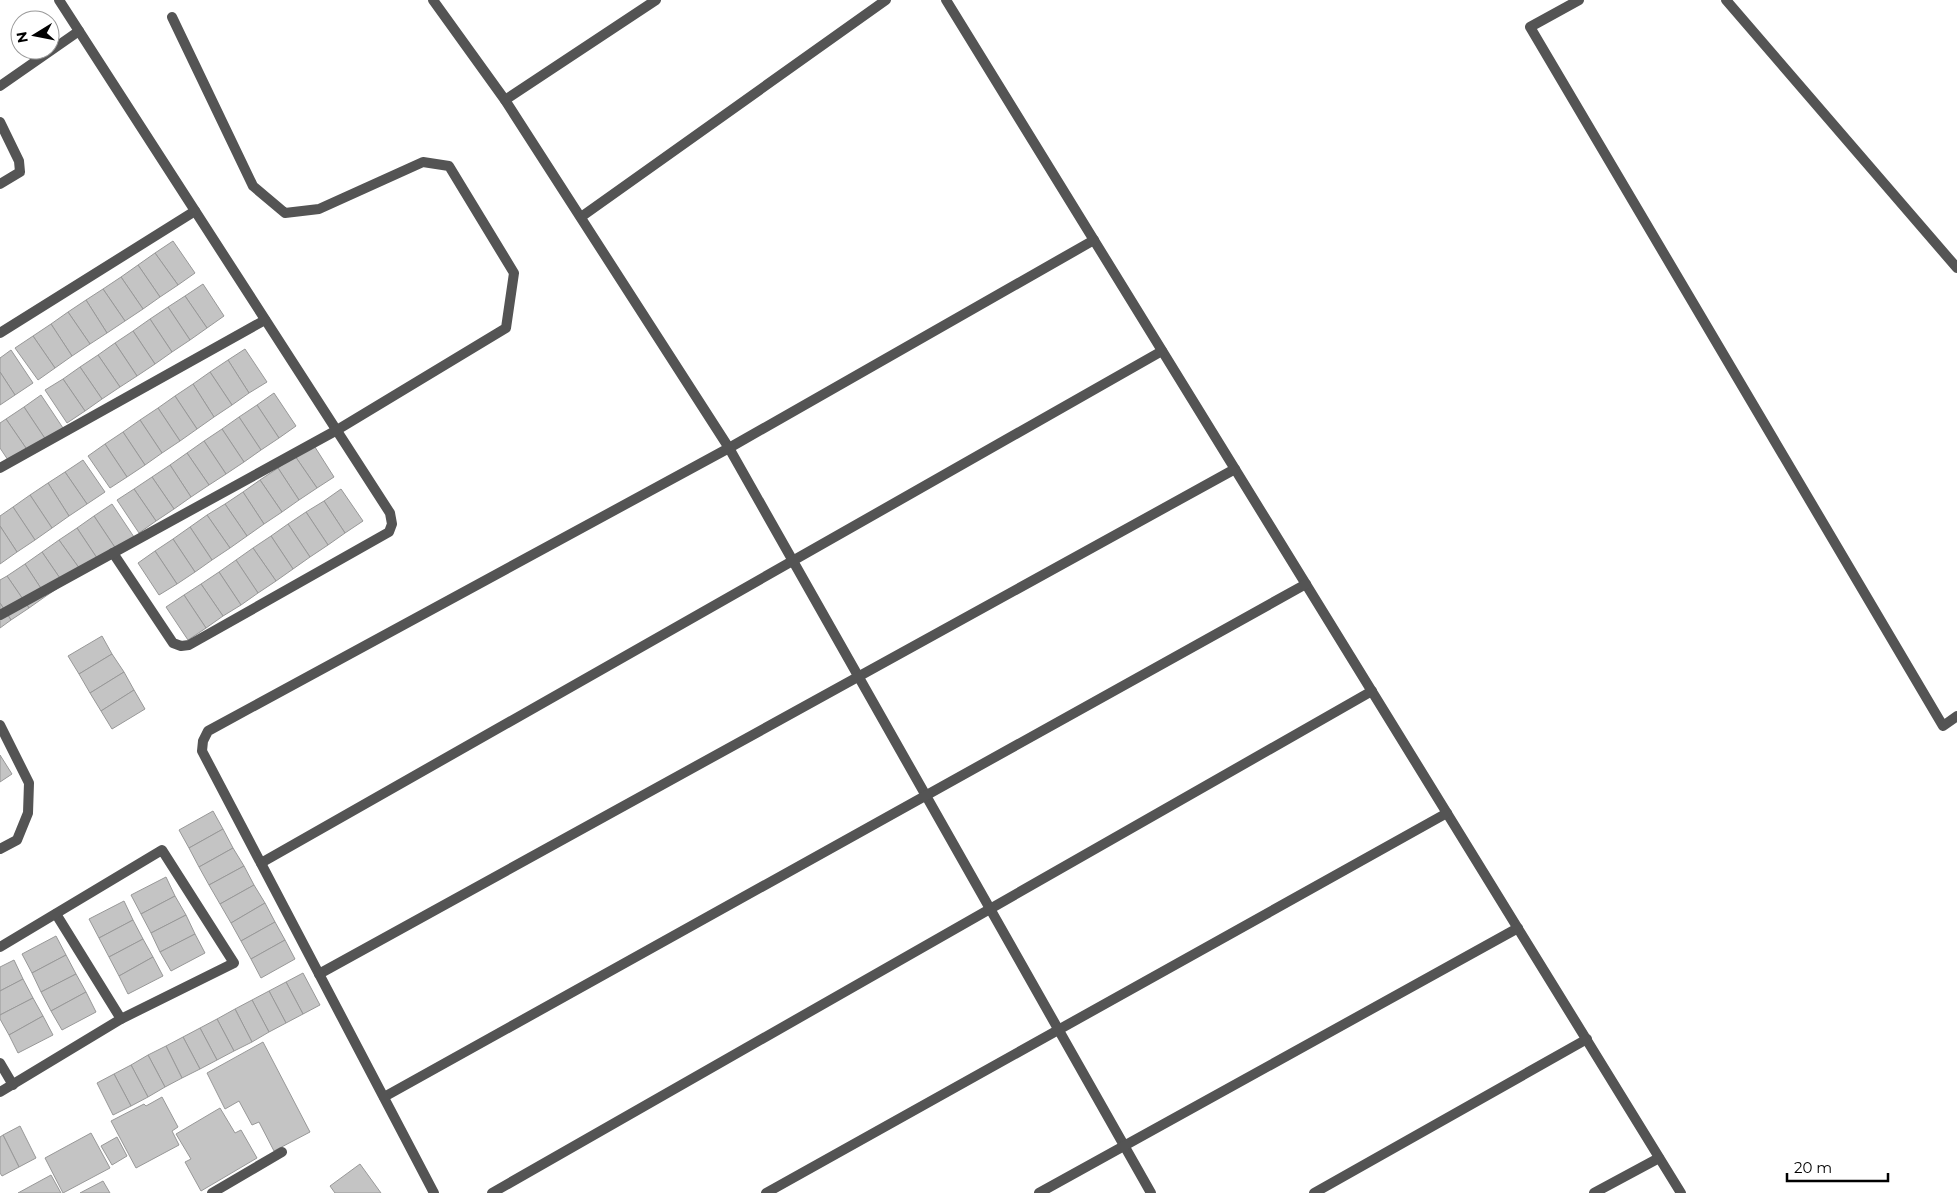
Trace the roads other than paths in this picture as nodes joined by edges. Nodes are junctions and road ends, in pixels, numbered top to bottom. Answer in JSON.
{"nodes":[{"id":1,"x":59,"y":0,"type":"edge"},
{"id":2,"x":433,"y":0,"type":"edge"},
{"id":3,"x":656,"y":0,"type":"edge"},
{"id":4,"x":886,"y":0,"type":"edge"},
{"id":5,"x":946,"y":0,"type":"edge"},
{"id":6,"x":1579,"y":0,"type":"edge"},
{"id":7,"x":1726,"y":0,"type":"edge"},
{"id":8,"x":172,"y":17,"type":"dead end"},
{"id":9,"x":79,"y":31,"type":"junction"},
{"id":10,"x":0,"y":86,"type":"edge"},
{"id":11,"x":505,"y":100,"type":"junction"},
{"id":12,"x":0,"y":122,"type":"edge"},
{"id":13,"x":0,"y":184,"type":"edge"},
{"id":14,"x":195,"y":211,"type":"junction"},
{"id":15,"x":580,"y":217,"type":"junction"},
{"id":16,"x":1094,"y":240,"type":"junction"},
{"id":17,"x":1957,"y":268,"type":"edge"},
{"id":18,"x":265,"y":320,"type":"junction"},
{"id":19,"x":0,"y":333,"type":"edge"},
{"id":20,"x":1162,"y":351,"type":"junction"},
{"id":21,"x":337,"y":430,"type":"junction"},
{"id":22,"x":729,"y":448,"type":"junction"},
{"id":23,"x":0,"y":468,"type":"edge"},
{"id":24,"x":1235,"y":469,"type":"junction"},
{"id":25,"x":113,"y":553,"type":"junction"},
{"id":26,"x":793,"y":561,"type":"junction"},
{"id":27,"x":1306,"y":584,"type":"junction"},
{"id":28,"x":0,"y":615,"type":"edge"},
{"id":29,"x":858,"y":676,"type":"junction"},
{"id":30,"x":1372,"y":691,"type":"junction"},
{"id":31,"x":1957,"y":716,"type":"edge"},
{"id":32,"x":0,"y":725,"type":"edge"},
{"id":33,"x":926,"y":795,"type":"junction"},
{"id":34,"x":1447,"y":813,"type":"junction"},
{"id":35,"x":0,"y":849,"type":"edge"},
{"id":36,"x":261,"y":863,"type":"junction"},
{"id":37,"x":990,"y":909,"type":"junction"},
{"id":38,"x":56,"y":914,"type":"junction"},
{"id":39,"x":1518,"y":928,"type":"junction"},
{"id":40,"x":0,"y":947,"type":"edge"},
{"id":41,"x":320,"y":974,"type":"junction"},
{"id":42,"x":121,"y":1019,"type":"junction"},
{"id":43,"x":1058,"y":1030,"type":"junction"},
{"id":44,"x":1586,"y":1040,"type":"junction"},
{"id":45,"x":0,"y":1063,"type":"edge"},
{"id":46,"x":13,"y":1085,"type":"junction"},
{"id":47,"x":0,"y":1092,"type":"edge"},
{"id":48,"x":384,"y":1097,"type":"junction"},
{"id":49,"x":1124,"y":1146,"type":"junction"},
{"id":50,"x":282,"y":1152,"type":"dead end"},
{"id":51,"x":1659,"y":1158,"type":"junction"},
{"id":52,"x":212,"y":1193,"type":"edge"},
{"id":53,"x":434,"y":1193,"type":"edge"},
{"id":54,"x":492,"y":1193,"type":"edge"},
{"id":55,"x":766,"y":1193,"type":"edge"},
{"id":56,"x":1039,"y":1193,"type":"edge"},
{"id":57,"x":1151,"y":1193,"type":"edge"},
{"id":58,"x":1314,"y":1193,"type":"edge"},
{"id":59,"x":1594,"y":1193,"type":"edge"},
{"id":60,"x":1681,"y":1193,"type":"edge"}],
"edges":[{"from":1,"to":9,"type":"street"},
{"from":2,"to":11,"type":"street"},
{"from":3,"to":11,"type":"street"},
{"from":4,"to":15,"type":"street"},
{"from":5,"to":16,"type":"street"},
{"from":6,"to":31,"type":"street"},
{"from":7,"to":17,"type":"street"},
{"from":8,"to":21,"type":"street"},
{"from":9,"to":10,"type":"street"},
{"from":9,"to":14,"type":"street"},
{"from":11,"to":15,"type":"street"},
{"from":12,"to":13,"type":"street"},
{"from":14,"to":18,"type":"street"},
{"from":14,"to":19,"type":"street"},
{"from":15,"to":22,"type":"street"},
{"from":16,"to":20,"type":"street"},
{"from":16,"to":22,"type":"street"},
{"from":18,"to":21,"type":"street"},
{"from":18,"to":23,"type":"street"},
{"from":20,"to":24,"type":"street"},
{"from":20,"to":26,"type":"street"},
{"from":21,"to":25,"type":"street"},
{"from":21,"to":25,"type":"street"},
{"from":22,"to":26,"type":"street"},
{"from":22,"to":36,"type":"street"},
{"from":24,"to":27,"type":"street"},
{"from":24,"to":29,"type":"street"},
{"from":25,"to":28,"type":"street"},
{"from":26,"to":29,"type":"street"},
{"from":26,"to":36,"type":"street"},
{"from":27,"to":30,"type":"street"},
{"from":27,"to":33,"type":"street"},
{"from":29,"to":33,"type":"street"},
{"from":29,"to":41,"type":"street"},
{"from":30,"to":34,"type":"street"},
{"from":30,"to":37,"type":"street"},
{"from":32,"to":35,"type":"street"},
{"from":33,"to":37,"type":"street"},
{"from":33,"to":48,"type":"street"},
{"from":34,"to":39,"type":"street"},
{"from":34,"to":43,"type":"street"},
{"from":36,"to":41,"type":"street"},
{"from":37,"to":43,"type":"street"},
{"from":37,"to":54,"type":"street"},
{"from":38,"to":40,"type":"street"},
{"from":38,"to":42,"type":"street"},
{"from":38,"to":42,"type":"street"},
{"from":39,"to":44,"type":"street"},
{"from":39,"to":49,"type":"street"},
{"from":41,"to":48,"type":"street"},
{"from":42,"to":46,"type":"street"},
{"from":43,"to":49,"type":"street"},
{"from":43,"to":55,"type":"street"},
{"from":44,"to":51,"type":"street"},
{"from":44,"to":58,"type":"street"},
{"from":45,"to":46,"type":"street"},
{"from":46,"to":47,"type":"street"},
{"from":48,"to":53,"type":"street"},
{"from":49,"to":56,"type":"street"},
{"from":49,"to":57,"type":"street"},
{"from":50,"to":52,"type":"street"},
{"from":51,"to":59,"type":"street"},
{"from":51,"to":60,"type":"street"}]}
